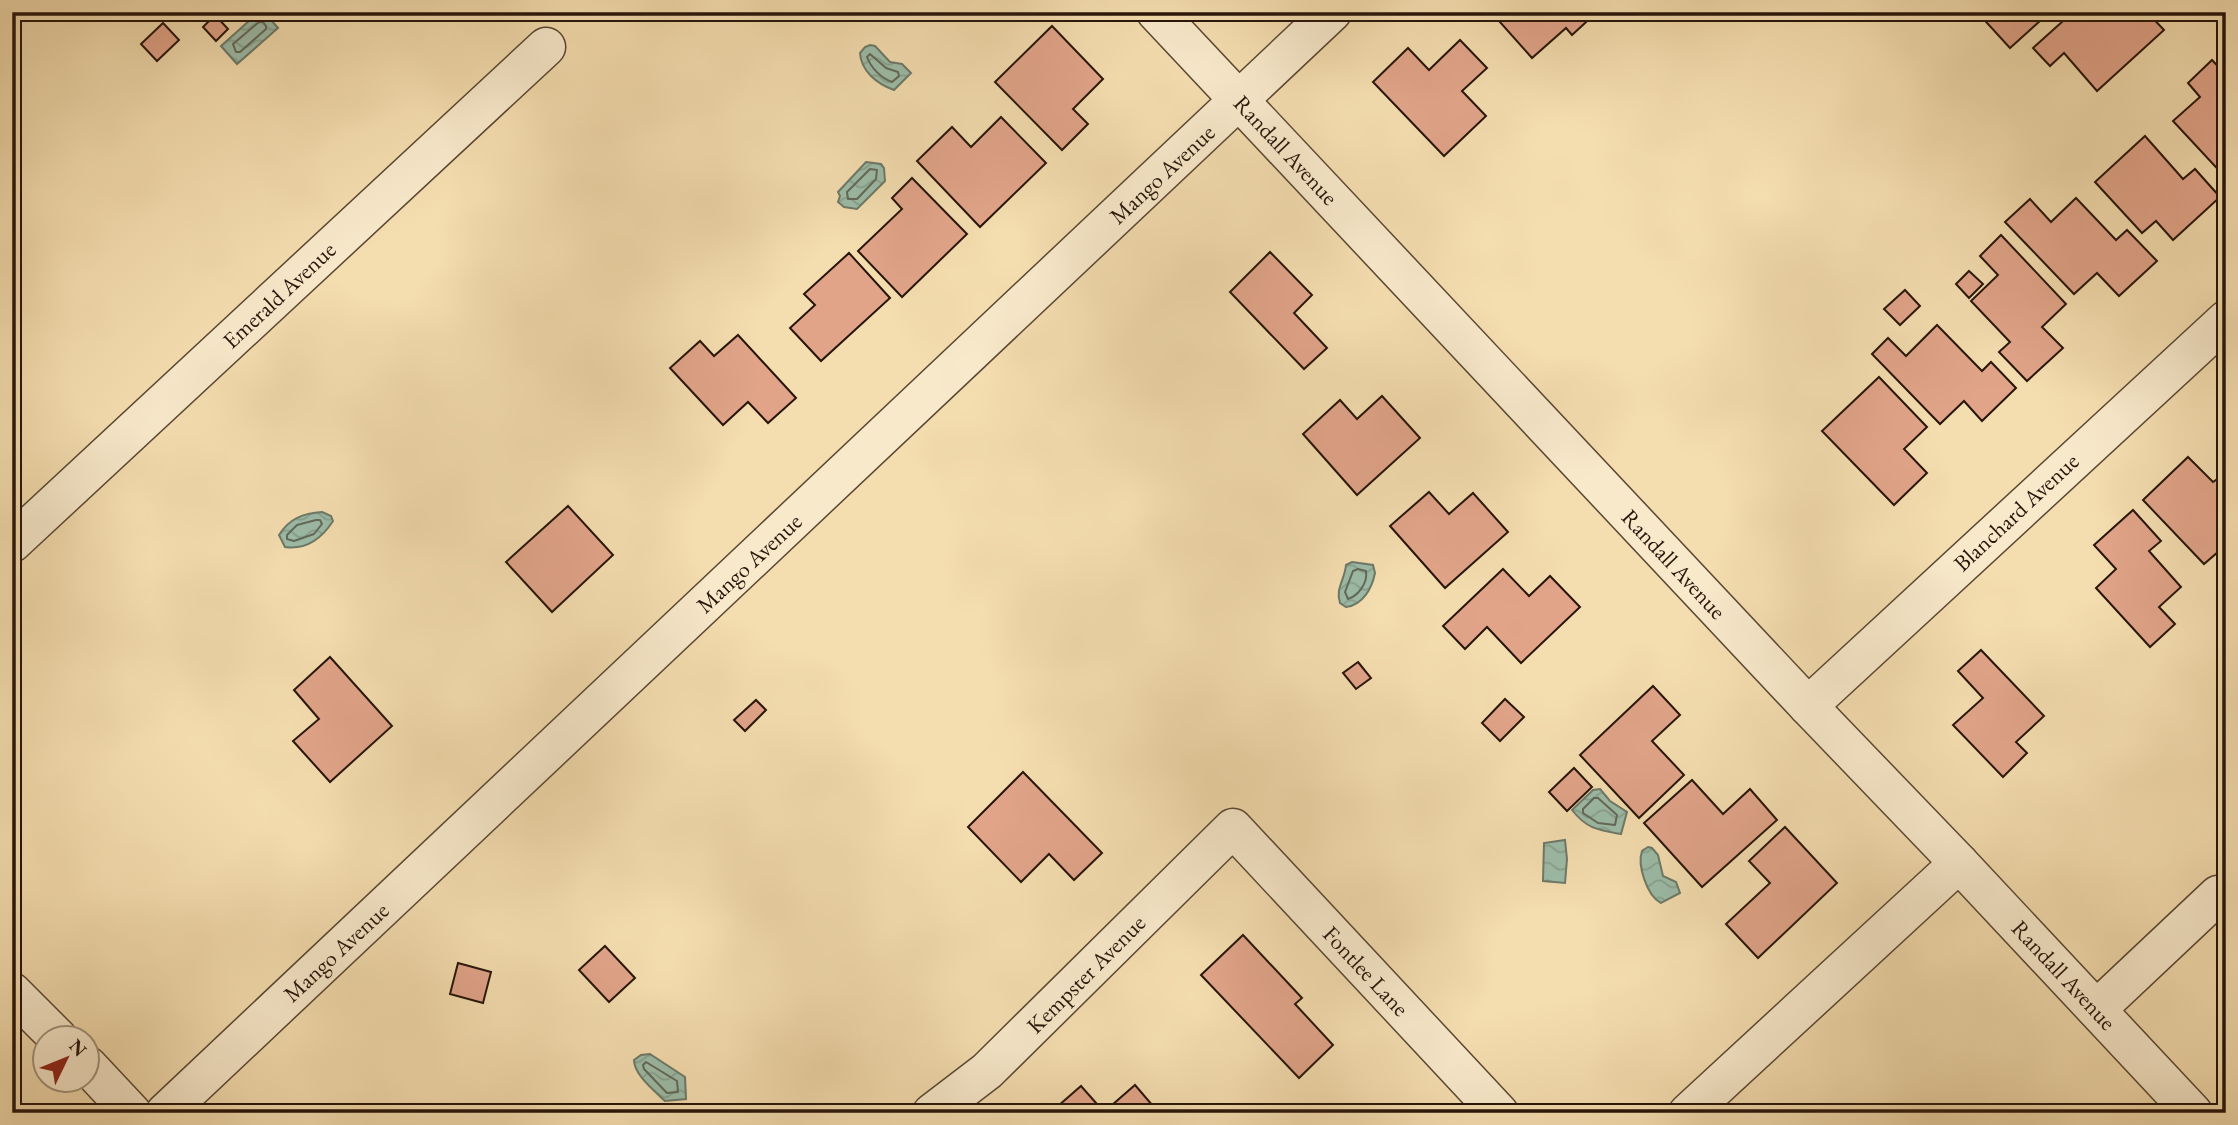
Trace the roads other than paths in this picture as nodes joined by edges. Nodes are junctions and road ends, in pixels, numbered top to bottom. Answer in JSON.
{"nodes":[{"id":1,"x":1156,"y":12,"type":"edge"},
{"id":2,"x":1332,"y":12,"type":"edge"},
{"id":3,"x":546,"y":47,"type":"dead end"},
{"id":4,"x":1240,"y":101,"type":"junction"},
{"id":5,"x":2226,"y":320,"type":"edge"},
{"id":6,"x":12,"y":543,"type":"edge"},
{"id":7,"x":1808,"y":706,"type":"junction"},
{"id":8,"x":1233,"y":828,"type":"joint"},
{"id":9,"x":1959,"y":863,"type":"junction"},
{"id":10,"x":2218,"y":895,"type":"dead end"},
{"id":11,"x":12,"y":992,"type":"edge"},
{"id":12,"x":2097,"y":1009,"type":"junction"},
{"id":13,"x":44,"y":1024,"type":"edge"},
{"id":14,"x":102,"y":1081,"type":"edge"},
{"id":15,"x":132,"y":1113,"type":"edge"},
{"id":16,"x":165,"y":1113,"type":"edge"},
{"id":17,"x":932,"y":1113,"type":"edge"},
{"id":18,"x":1499,"y":1113,"type":"edge"},
{"id":19,"x":1688,"y":1113,"type":"edge"},
{"id":20,"x":2193,"y":1113,"type":"edge"}],
"edges":[{"from":1,"to":4,"type":"street","name":"Randall Avenue"},
{"from":2,"to":4,"type":"street","name":"Mango Avenue"},
{"from":3,"to":6,"type":"street","name":"Emerald Avenue"},
{"from":4,"to":7,"type":"street","name":"Randall Avenue"},
{"from":4,"to":16,"type":"street","name":"Mango Avenue"},
{"from":5,"to":7,"type":"street","name":"Blanchard Avenue"},
{"from":7,"to":9,"type":"street","name":"Randall Avenue"},
{"from":8,"to":17,"type":"street","name":"Kempster Avenue"},
{"from":8,"to":18,"type":"street","name":"Fontlee Lane"},
{"from":9,"to":12,"type":"street","name":"Randall Avenue"},
{"from":9,"to":19,"type":"street"},
{"from":10,"to":12,"type":"street"},
{"from":11,"to":13,"type":"street"},
{"from":12,"to":20,"type":"street","name":"Randall Avenue"},
{"from":14,"to":15,"type":"street"}]}
